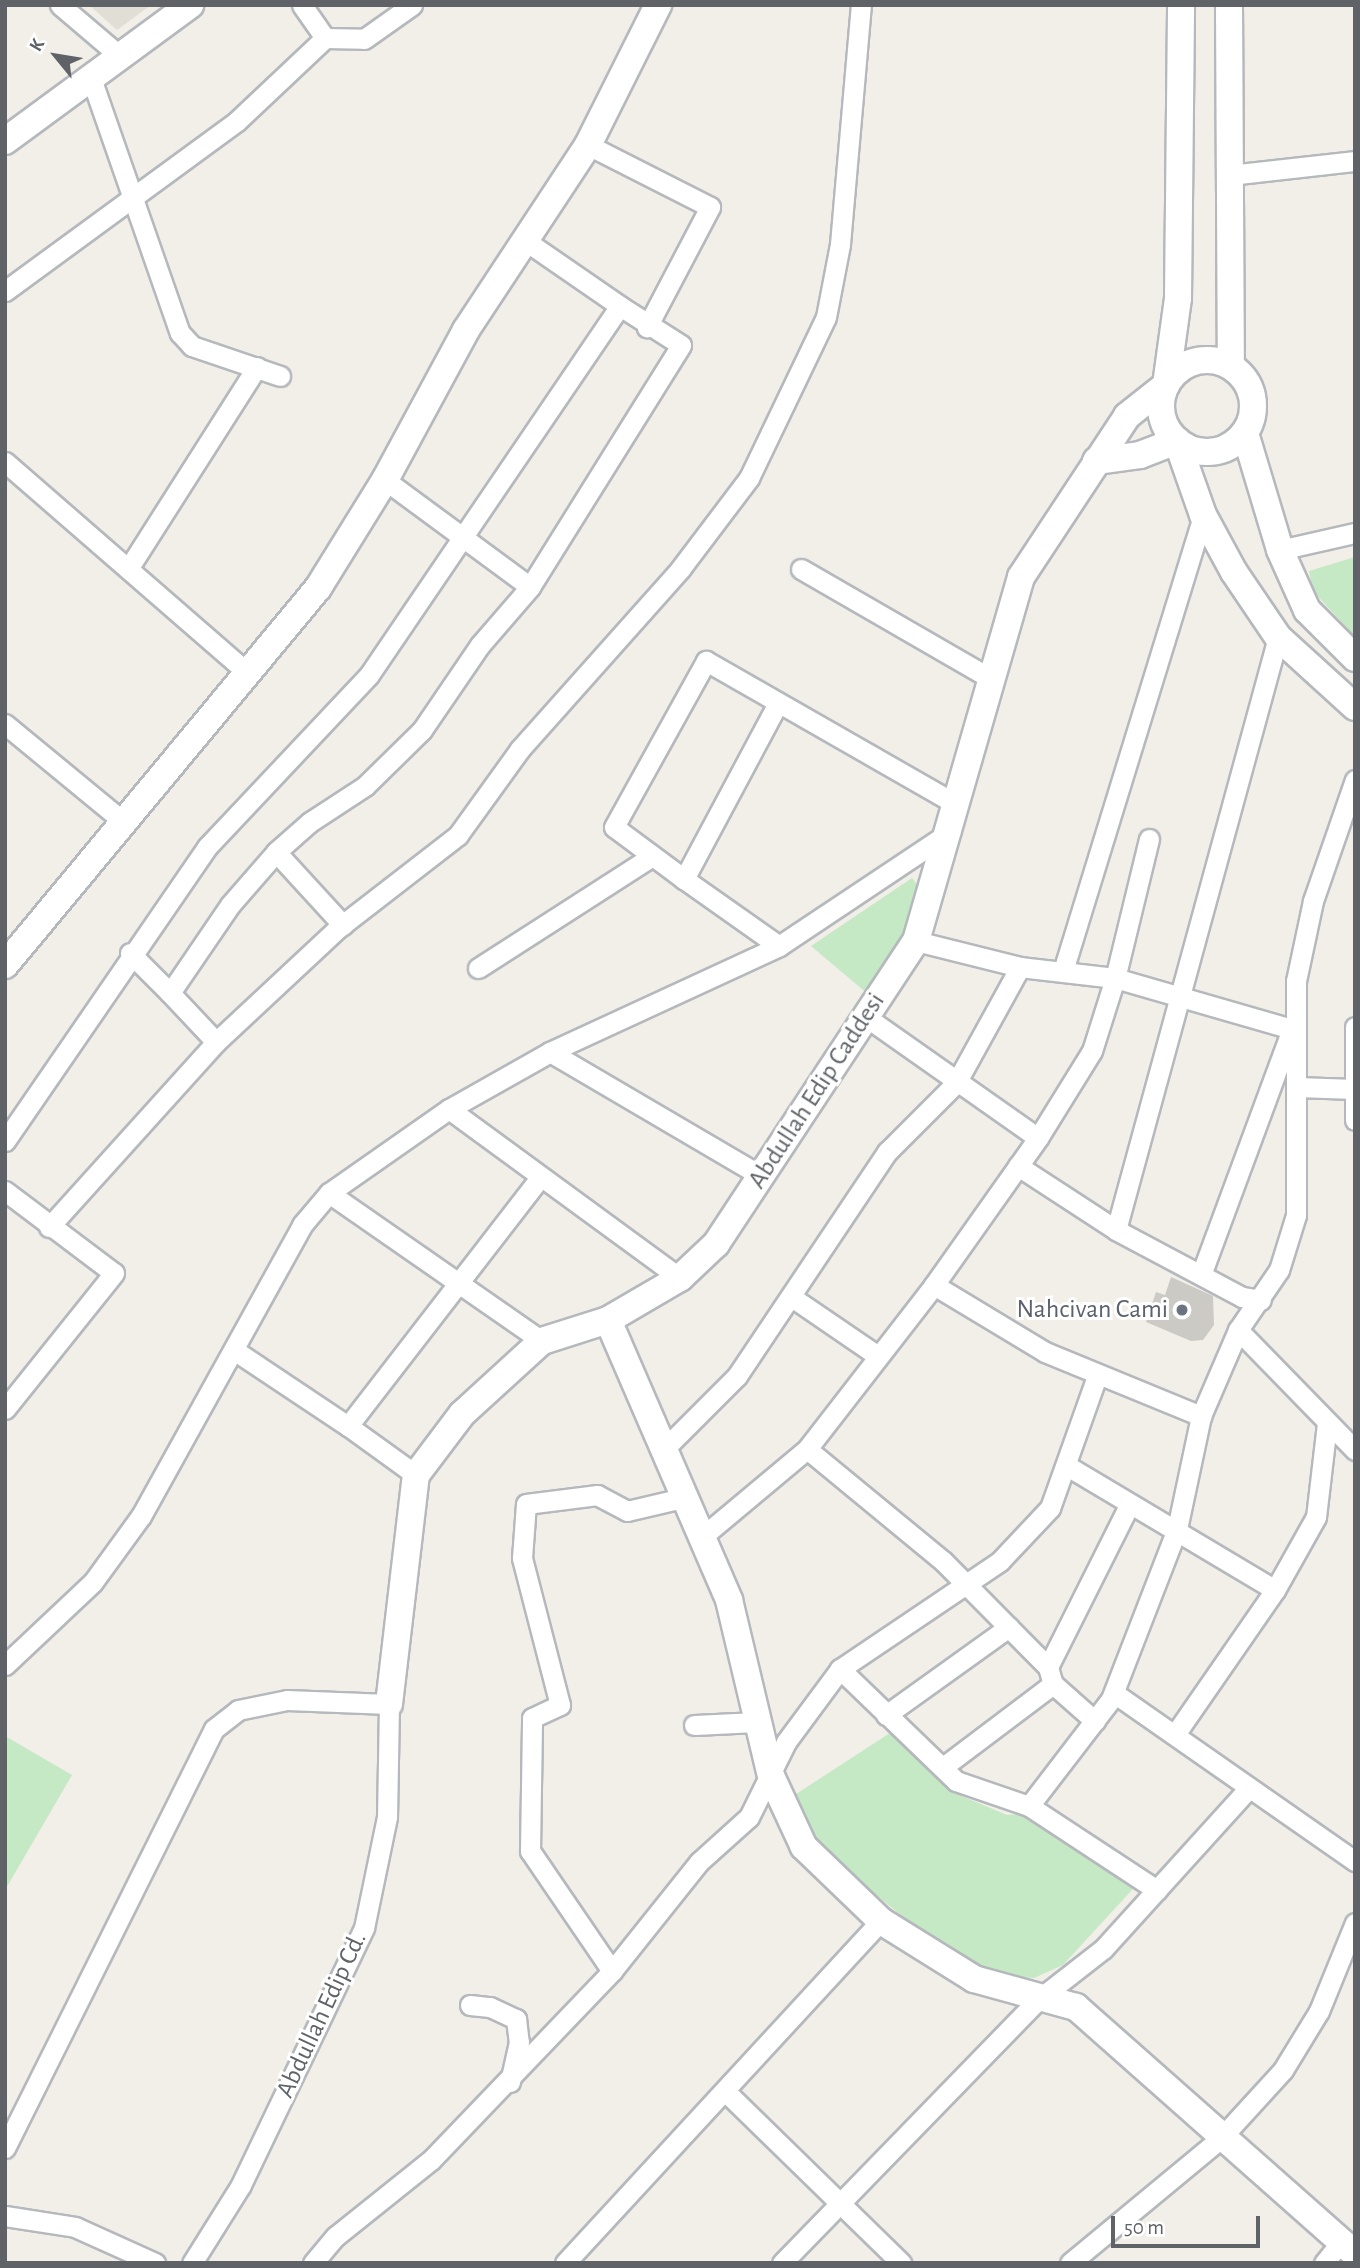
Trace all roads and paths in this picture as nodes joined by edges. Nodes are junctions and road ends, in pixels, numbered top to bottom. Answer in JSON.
{"nodes":[{"id":1,"x":60,"y":5,"type":"edge"},
{"id":2,"x":190,"y":5,"type":"edge"},
{"id":3,"x":302,"y":5,"type":"edge"},
{"id":4,"x":412,"y":5,"type":"edge"},
{"id":5,"x":658,"y":5,"type":"edge"},
{"id":6,"x":861,"y":5,"type":"edge"},
{"id":7,"x":1181,"y":5,"type":"edge"},
{"id":8,"x":1229,"y":5,"type":"edge"},
{"id":9,"x":325,"y":38,"type":"junction"},
{"id":10,"x":121,"y":57,"type":"junction"},
{"id":11,"x":92,"y":78,"type":"junction"},
{"id":12,"x":5,"y":141,"type":"edge"},
{"id":13,"x":588,"y":145,"type":"junction"},
{"id":14,"x":1355,"y":161,"type":"edge"},
{"id":15,"x":1230,"y":175,"type":"junction"},
{"id":16,"x":133,"y":192,"type":"junction"},
{"id":17,"x":523,"y":239,"type":"junction"},
{"id":18,"x":5,"y":291,"type":"edge"},
{"id":19,"x":620,"y":306,"type":"junction"},
{"id":20,"x":647,"y":327,"type":"junction"},
{"id":21,"x":257,"y":366,"type":"junction"},
{"id":22,"x":1231,"y":366,"type":"junction"},
{"id":23,"x":280,"y":376,"type":"dead end"},
{"id":24,"x":1166,"y":385,"type":"junction"},
{"id":25,"x":1245,"y":433,"type":"junction"},
{"id":26,"x":1177,"y":441,"type":"junction"},
{"id":27,"x":1096,"y":461,"type":"junction"},
{"id":28,"x":5,"y":462,"type":"edge"},
{"id":29,"x":385,"y":480,"type":"junction"},
{"id":30,"x":1203,"y":515,"type":"junction"},
{"id":31,"x":1355,"y":533,"type":"edge"},
{"id":32,"x":465,"y":534,"type":"junction"},
{"id":33,"x":1280,"y":550,"type":"junction"},
{"id":34,"x":130,"y":566,"type":"junction"},
{"id":35,"x":801,"y":569,"type":"dead end"},
{"id":36,"x":530,"y":587,"type":"junction"},
{"id":37,"x":1278,"y":637,"type":"junction"},
{"id":38,"x":1355,"y":658,"type":"edge"},
{"id":39,"x":249,"y":674,"type":"junction"},
{"id":40,"x":993,"y":680,"type":"junction"},
{"id":41,"x":778,"y":703,"type":"junction"},
{"id":42,"x":1355,"y":707,"type":"edge"},
{"id":43,"x":5,"y":724,"type":"edge"},
{"id":44,"x":1354,"y":786,"type":"edge"},
{"id":45,"x":957,"y":805,"type":"junction"},
{"id":46,"x":124,"y":822,"type":"junction"},
{"id":47,"x":950,"y":832,"type":"junction"},
{"id":48,"x":1149,"y":839,"type":"dead end"},
{"id":49,"x":276,"y":852,"type":"junction"},
{"id":50,"x":651,"y":857,"type":"junction"},
{"id":51,"x":684,"y":878,"type":"junction"},
{"id":52,"x":343,"y":925,"type":"junction"},
{"id":53,"x":916,"y":941,"type":"junction"},
{"id":54,"x":779,"y":946,"type":"junction"},
{"id":55,"x":130,"y":954,"type":"junction"},
{"id":56,"x":5,"y":965,"type":"edge"},
{"id":57,"x":1020,"y":967,"type":"junction"},
{"id":58,"x":478,"y":968,"type":"dead end"},
{"id":59,"x":1063,"y":971,"type":"junction"},
{"id":60,"x":1115,"y":978,"type":"junction"},
{"id":61,"x":170,"y":993,"type":"junction"},
{"id":62,"x":1180,"y":995,"type":"junction"},
{"id":63,"x":866,"y":1017,"type":"junction"},
{"id":64,"x":1355,"y":1027,"type":"edge"},
{"id":65,"x":1292,"y":1029,"type":"junction"},
{"id":66,"x":216,"y":1042,"type":"junction"},
{"id":67,"x":550,"y":1052,"type":"junction"},
{"id":68,"x":956,"y":1083,"type":"junction"},
{"id":69,"x":1296,"y":1087,"type":"junction"},
{"id":70,"x":1353,"y":1089,"type":"edge"},
{"id":71,"x":449,"y":1109,"type":"junction"},
{"id":72,"x":1355,"y":1120,"type":"edge"},
{"id":73,"x":1038,"y":1138,"type":"junction"},
{"id":74,"x":5,"y":1141,"type":"edge"},
{"id":75,"x":1018,"y":1166,"type":"junction"},
{"id":76,"x":761,"y":1175,"type":"junction"},
{"id":77,"x":540,"y":1178,"type":"junction"},
{"id":78,"x":5,"y":1191,"type":"edge"},
{"id":79,"x":329,"y":1193,"type":"junction"},
{"id":80,"x":49,"y":1227,"type":"junction"},
{"id":81,"x":1116,"y":1230,"type":"junction"},
{"id":82,"x":1201,"y":1275,"type":"junction"},
{"id":83,"x":680,"y":1279,"type":"junction"},
{"id":84,"x":458,"y":1282,"type":"junction"},
{"id":85,"x":934,"y":1284,"type":"junction"},
{"id":86,"x":793,"y":1298,"type":"junction"},
{"id":87,"x":1261,"y":1300,"type":"junction"},
{"id":88,"x":608,"y":1320,"type":"junction"},
{"id":89,"x":1238,"y":1330,"type":"junction"},
{"id":90,"x":542,"y":1341,"type":"junction"},
{"id":91,"x":234,"y":1350,"type":"junction"},
{"id":92,"x":878,"y":1356,"type":"junction"},
{"id":93,"x":1097,"y":1376,"type":"junction"},
{"id":94,"x":5,"y":1409,"type":"edge"},
{"id":95,"x":1201,"y":1416,"type":"junction"},
{"id":96,"x":1327,"y":1424,"type":"junction"},
{"id":97,"x":348,"y":1426,"type":"junction"},
{"id":98,"x":667,"y":1446,"type":"junction"},
{"id":99,"x":807,"y":1449,"type":"junction"},
{"id":100,"x":1355,"y":1450,"type":"edge"},
{"id":101,"x":1069,"y":1467,"type":"junction"},
{"id":102,"x":416,"y":1475,"type":"junction"},
{"id":103,"x":682,"y":1498,"type":"junction"},
{"id":104,"x":1129,"y":1504,"type":"junction"},
{"id":105,"x":1177,"y":1529,"type":"junction"},
{"id":106,"x":704,"y":1536,"type":"junction"},
{"id":107,"x":965,"y":1583,"type":"junction"},
{"id":108,"x":1275,"y":1590,"type":"junction"},
{"id":109,"x":1009,"y":1627,"type":"junction"},
{"id":110,"x":5,"y":1665,"type":"edge"},
{"id":111,"x":840,"y":1669,"type":"junction"},
{"id":112,"x":1051,"y":1675,"type":"junction"},
{"id":113,"x":1114,"y":1693,"type":"junction"},
{"id":114,"x":389,"y":1704,"type":"junction"},
{"id":115,"x":886,"y":1716,"type":"junction"},
{"id":116,"x":1095,"y":1721,"type":"junction"},
{"id":117,"x":757,"y":1722,"type":"junction"},
{"id":118,"x":694,"y":1725,"type":"dead end"},
{"id":119,"x":1176,"y":1733,"type":"junction"},
{"id":120,"x":943,"y":1767,"type":"junction"},
{"id":121,"x":771,"y":1776,"type":"junction"},
{"id":122,"x":1248,"y":1789,"type":"junction"},
{"id":123,"x":1029,"y":1806,"type":"junction"},
{"id":124,"x":1355,"y":1861,"type":"edge"},
{"id":125,"x":1157,"y":1890,"type":"junction"},
{"id":126,"x":881,"y":1921,"type":"junction"},
{"id":127,"x":1355,"y":1923,"type":"edge"},
{"id":128,"x":612,"y":1971,"type":"junction"},
{"id":129,"x":1039,"y":1999,"type":"junction"},
{"id":130,"x":470,"y":2005,"type":"dead end"},
{"id":131,"x":510,"y":2083,"type":"junction"},
{"id":132,"x":726,"y":2092,"type":"junction"},
{"id":133,"x":1220,"y":2139,"type":"junction"},
{"id":134,"x":5,"y":2148,"type":"edge"},
{"id":135,"x":840,"y":2203,"type":"junction"},
{"id":136,"x":5,"y":2216,"type":"edge"},
{"id":137,"x":1348,"y":2248,"type":"edge"},
{"id":138,"x":155,"y":2263,"type":"edge"},
{"id":139,"x":192,"y":2263,"type":"edge"},
{"id":140,"x":313,"y":2263,"type":"edge"},
{"id":141,"x":565,"y":2263,"type":"edge"},
{"id":142,"x":782,"y":2263,"type":"edge"},
{"id":143,"x":901,"y":2263,"type":"edge"},
{"id":144,"x":1070,"y":2263,"type":"edge"},
{"id":145,"x":1324,"y":2263,"type":"edge"}],
"edges":[{"from":1,"to":10,"type":"street"},
{"from":2,"to":10,"type":"street"},
{"from":3,"to":9,"type":"street"},
{"from":4,"to":9,"type":"street"},
{"from":5,"to":13,"type":"street"},
{"from":6,"to":52,"type":"street"},
{"from":7,"to":24,"type":"street"},
{"from":8,"to":15,"type":"street"},
{"from":9,"to":16,"type":"street"},
{"from":10,"to":11,"type":"street"},
{"from":11,"to":12,"type":"street"},
{"from":11,"to":16,"type":"street"},
{"from":13,"to":17,"type":"street"},
{"from":13,"to":20,"type":"street"},
{"from":14,"to":15,"type":"street"},
{"from":15,"to":22,"type":"street"},
{"from":16,"to":18,"type":"street"},
{"from":16,"to":21,"type":"street"},
{"from":17,"to":19,"type":"street"},
{"from":17,"to":29,"type":"street"},
{"from":19,"to":20,"type":"street"},
{"from":19,"to":32,"type":"street"},
{"from":20,"to":36,"type":"street"},
{"from":21,"to":23,"type":"street"},
{"from":21,"to":34,"type":"street"},
{"from":22,"to":24,"type":"street"},
{"from":22,"to":25,"type":"street"},
{"from":24,"to":26,"type":"street"},
{"from":24,"to":27,"type":"street","name":"Abdullah Edip Caddesi"},
{"from":25,"to":26,"type":"street"},
{"from":25,"to":33,"type":"street"},
{"from":26,"to":27,"type":"street"},
{"from":26,"to":30,"type":"street"},
{"from":27,"to":40,"type":"street","name":"Abdullah Edip Caddesi"},
{"from":28,"to":34,"type":"street"},
{"from":29,"to":32,"type":"street"},
{"from":29,"to":39,"type":"street"},
{"from":30,"to":37,"type":"street"},
{"from":30,"to":59,"type":"street"},
{"from":31,"to":33,"type":"street"},
{"from":32,"to":36,"type":"street"},
{"from":32,"to":55,"type":"street"},
{"from":33,"to":38,"type":"street"},
{"from":34,"to":39,"type":"street"},
{"from":35,"to":40,"type":"street"},
{"from":36,"to":49,"type":"street"},
{"from":37,"to":42,"type":"street"},
{"from":37,"to":62,"type":"street"},
{"from":39,"to":46,"type":"street"},
{"from":40,"to":45,"type":"street","name":"Abdullah Edip Caddesi"},
{"from":41,"to":45,"type":"street"},
{"from":41,"to":50,"type":"street"},
{"from":41,"to":51,"type":"street"},
{"from":43,"to":46,"type":"street"},
{"from":44,"to":65,"type":"street"},
{"from":45,"to":47,"type":"street","name":"Abdullah Edip Caddesi"},
{"from":46,"to":56,"type":"street"},
{"from":47,"to":53,"type":"street","name":"Abdullah Edip Caddesi"},
{"from":47,"to":54,"type":"street"},
{"from":48,"to":60,"type":"street"},
{"from":49,"to":52,"type":"street"},
{"from":49,"to":61,"type":"street"},
{"from":50,"to":51,"type":"street"},
{"from":50,"to":58,"type":"street"},
{"from":51,"to":54,"type":"street"},
{"from":52,"to":66,"type":"street"},
{"from":53,"to":57,"type":"street"},
{"from":53,"to":63,"type":"street","name":"Abdullah Edip Caddesi"},
{"from":54,"to":67,"type":"street"},
{"from":55,"to":61,"type":"street"},
{"from":55,"to":74,"type":"street"},
{"from":57,"to":59,"type":"street"},
{"from":57,"to":68,"type":"street"},
{"from":59,"to":60,"type":"street"},
{"from":60,"to":62,"type":"street"},
{"from":60,"to":73,"type":"street"},
{"from":61,"to":66,"type":"street"},
{"from":62,"to":65,"type":"street"},
{"from":62,"to":81,"type":"street"},
{"from":63,"to":68,"type":"street"},
{"from":63,"to":76,"type":"street","name":"Abdullah Edip Caddesi"},
{"from":64,"to":70,"type":"street"},
{"from":65,"to":69,"type":"street"},
{"from":65,"to":82,"type":"street"},
{"from":66,"to":80,"type":"street"},
{"from":67,"to":71,"type":"street"},
{"from":67,"to":76,"type":"street"},
{"from":68,"to":73,"type":"street"},
{"from":68,"to":86,"type":"street"},
{"from":69,"to":70,"type":"street"},
{"from":69,"to":87,"type":"street"},
{"from":70,"to":72,"type":"street"},
{"from":71,"to":77,"type":"street"},
{"from":71,"to":79,"type":"street"},
{"from":73,"to":75,"type":"street"},
{"from":75,"to":81,"type":"street"},
{"from":75,"to":85,"type":"street"},
{"from":76,"to":83,"type":"street","name":"Abdullah Edip Caddesi"},
{"from":77,"to":83,"type":"street"},
{"from":77,"to":84,"type":"street"},
{"from":78,"to":80,"type":"street"},
{"from":79,"to":84,"type":"street"},
{"from":79,"to":91,"type":"street"},
{"from":80,"to":94,"type":"street"},
{"from":81,"to":82,"type":"street"},
{"from":82,"to":87,"type":"street"},
{"from":83,"to":88,"type":"street","name":"Abdullah Edip Caddesi"},
{"from":84,"to":90,"type":"street"},
{"from":84,"to":97,"type":"street"},
{"from":85,"to":92,"type":"street"},
{"from":85,"to":93,"type":"street"},
{"from":86,"to":92,"type":"street"},
{"from":86,"to":98,"type":"street"},
{"from":87,"to":89,"type":"street"},
{"from":88,"to":90,"type":"street","name":"Abdullah Edip Caddesi"},
{"from":88,"to":98,"type":"street"},
{"from":89,"to":95,"type":"street"},
{"from":89,"to":96,"type":"street"},
{"from":90,"to":102,"type":"street","name":"Abdullah Edip Caddesi"},
{"from":91,"to":97,"type":"street"},
{"from":91,"to":110,"type":"street"},
{"from":92,"to":99,"type":"street"},
{"from":93,"to":95,"type":"street"},
{"from":93,"to":101,"type":"street"},
{"from":95,"to":105,"type":"street"},
{"from":96,"to":100,"type":"street"},
{"from":96,"to":108,"type":"street"},
{"from":97,"to":102,"type":"street"},
{"from":98,"to":103,"type":"street"},
{"from":99,"to":106,"type":"street"},
{"from":99,"to":107,"type":"street"},
{"from":101,"to":104,"type":"street"},
{"from":101,"to":107,"type":"street"},
{"from":102,"to":114,"type":"street"},
{"from":103,"to":106,"type":"street"},
{"from":103,"to":128,"type":"street"},
{"from":104,"to":105,"type":"street"},
{"from":104,"to":112,"type":"street"},
{"from":105,"to":108,"type":"street"},
{"from":105,"to":113,"type":"street"},
{"from":106,"to":117,"type":"street"},
{"from":107,"to":109,"type":"street"},
{"from":107,"to":111,"type":"street"},
{"from":108,"to":119,"type":"street"},
{"from":109,"to":112,"type":"street"},
{"from":109,"to":115,"type":"street"},
{"from":111,"to":115,"type":"street"},
{"from":111,"to":121,"type":"street"},
{"from":112,"to":116,"type":"street"},
{"from":112,"to":120,"type":"street"},
{"from":113,"to":116,"type":"street"},
{"from":113,"to":119,"type":"street"},
{"from":114,"to":134,"type":"street"},
{"from":114,"to":139,"type":"street","name":"Abdullah Edip Cd."},
{"from":115,"to":120,"type":"street"},
{"from":116,"to":123,"type":"street"},
{"from":117,"to":118,"type":"street"},
{"from":117,"to":121,"type":"street"},
{"from":119,"to":122,"type":"street"},
{"from":120,"to":123,"type":"street"},
{"from":121,"to":126,"type":"street"},
{"from":121,"to":128,"type":"street"},
{"from":122,"to":124,"type":"street"},
{"from":122,"to":125,"type":"street"},
{"from":123,"to":125,"type":"street"},
{"from":125,"to":129,"type":"street"},
{"from":126,"to":129,"type":"street"},
{"from":126,"to":132,"type":"street"},
{"from":127,"to":133,"type":"street"},
{"from":128,"to":131,"type":"street"},
{"from":129,"to":133,"type":"street"},
{"from":129,"to":135,"type":"street"},
{"from":130,"to":131,"type":"street"},
{"from":131,"to":140,"type":"street"},
{"from":132,"to":135,"type":"street"},
{"from":132,"to":141,"type":"street"},
{"from":133,"to":137,"type":"street"},
{"from":133,"to":144,"type":"street"},
{"from":135,"to":142,"type":"street"},
{"from":135,"to":143,"type":"street"},
{"from":136,"to":138,"type":"street"},
{"from":137,"to":145,"type":"street"}]}
